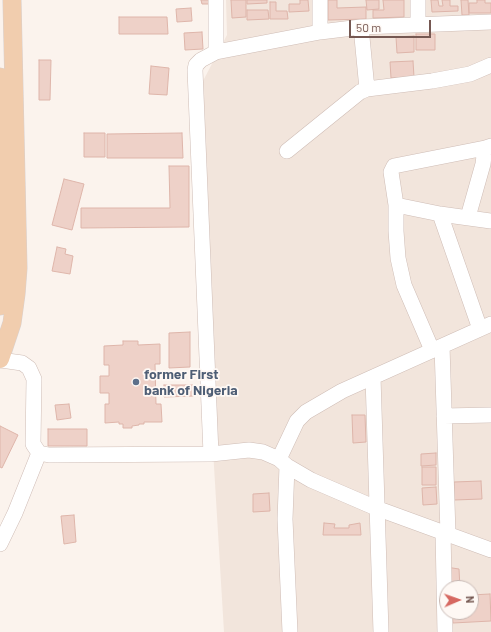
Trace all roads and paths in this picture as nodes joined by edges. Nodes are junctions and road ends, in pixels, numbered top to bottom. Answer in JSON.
{"nodes":[{"id":1,"x":12,"y":0,"type":"edge"},
{"id":2,"x":216,"y":0,"type":"edge"},
{"id":3,"x":320,"y":0,"type":"edge"},
{"id":4,"x":418,"y":0,"type":"edge"},
{"id":5,"x":491,"y":22,"type":"edge"},
{"id":6,"x":418,"y":24,"type":"junction"},
{"id":7,"x":361,"y":27,"type":"junction"},
{"id":8,"x":320,"y":32,"type":"junction"},
{"id":9,"x":216,"y":52,"type":"junction"},
{"id":10,"x":491,"y":65,"type":"edge"},
{"id":11,"x":0,"y":77,"type":"edge"},
{"id":12,"x":367,"y":89,"type":"junction"},
{"id":13,"x":488,"y":147,"type":"edge"},
{"id":14,"x":287,"y":151,"type":"dead end"},
{"id":15,"x":396,"y":205,"type":"junction"},
{"id":16,"x":2,"y":206,"type":"edge"},
{"id":17,"x":440,"y":214,"type":"junction"},
{"id":18,"x":468,"y":217,"type":"junction"},
{"id":19,"x":491,"y":222,"type":"edge"},
{"id":20,"x":1,"y":260,"type":"edge"},
{"id":21,"x":0,"y":306,"type":"edge"},
{"id":22,"x":485,"y":327,"type":"edge"},
{"id":23,"x":437,"y":348,"type":"junction"},
{"id":24,"x":0,"y":360,"type":"edge"},
{"id":25,"x":373,"y":377,"type":"junction"},
{"id":26,"x":491,"y":415,"type":"edge"},
{"id":27,"x":444,"y":416,"type":"junction"},
{"id":28,"x":39,"y":453,"type":"junction"},
{"id":29,"x":211,"y":454,"type":"junction"},
{"id":30,"x":283,"y":463,"type":"junction"},
{"id":31,"x":376,"y":508,"type":"junction"},
{"id":32,"x":445,"y":533,"type":"junction"},
{"id":33,"x":0,"y":544,"type":"edge"},
{"id":34,"x":491,"y":550,"type":"edge"},
{"id":35,"x":290,"y":632,"type":"edge"},
{"id":36,"x":381,"y":632,"type":"edge"},
{"id":37,"x":445,"y":632,"type":"edge"}],
"edges":[{"from":1,"to":24,"type":"main road"},
{"from":2,"to":9,"type":"street"},
{"from":3,"to":8,"type":"street"},
{"from":4,"to":6,"type":"street"},
{"from":5,"to":6,"type":"street"},
{"from":6,"to":7,"type":"street"},
{"from":7,"to":8,"type":"street"},
{"from":7,"to":12,"type":"street"},
{"from":8,"to":9,"type":"street"},
{"from":9,"to":29,"type":"street"},
{"from":10,"to":12,"type":"street"},
{"from":11,"to":16,"type":"main road"},
{"from":12,"to":14,"type":"street"},
{"from":13,"to":15,"type":"street"},
{"from":13,"to":18,"type":"street"},
{"from":15,"to":17,"type":"street"},
{"from":15,"to":23,"type":"street"},
{"from":16,"to":20,"type":"main road"},
{"from":17,"to":18,"type":"street"},
{"from":17,"to":22,"type":"street"},
{"from":18,"to":19,"type":"street"},
{"from":20,"to":21,"type":"main road"},
{"from":22,"to":23,"type":"street"},
{"from":23,"to":25,"type":"street"},
{"from":23,"to":27,"type":"street"},
{"from":24,"to":28,"type":"street"},
{"from":25,"to":30,"type":"street"},
{"from":25,"to":31,"type":"street"},
{"from":26,"to":27,"type":"street"},
{"from":27,"to":32,"type":"street"},
{"from":28,"to":29,"type":"street"},
{"from":28,"to":33,"type":"street"},
{"from":29,"to":30,"type":"street"},
{"from":30,"to":31,"type":"street"},
{"from":30,"to":35,"type":"street"},
{"from":31,"to":32,"type":"street"},
{"from":31,"to":36,"type":"street"},
{"from":32,"to":34,"type":"street"},
{"from":32,"to":37,"type":"street"}]}
